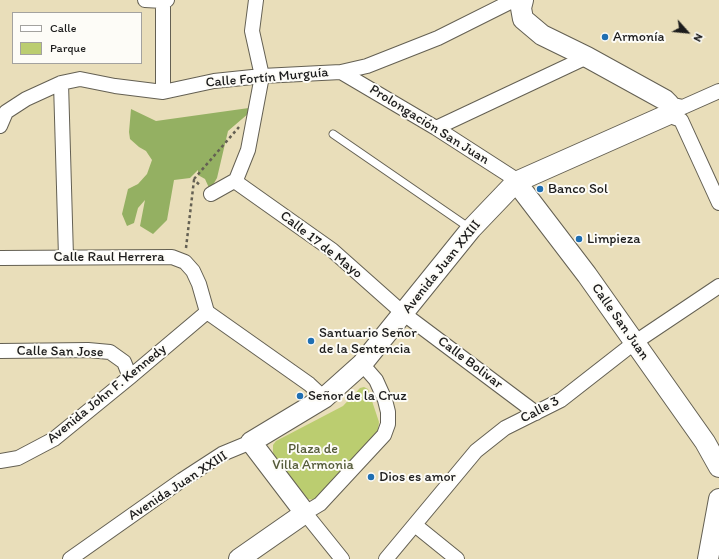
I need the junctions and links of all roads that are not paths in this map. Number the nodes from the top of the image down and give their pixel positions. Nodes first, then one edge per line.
1 (145, 0) edge
2 (256, 0) edge
3 (514, 0) edge
4 (523, 0) edge
5 (165, 1) edge
6 (587, 57) junction
7 (341, 72) junction
8 (262, 76) junction
9 (61, 83) junction
10 (719, 91) edge
11 (163, 92) junction
12 (668, 110) junction
13 (0, 126) edge
14 (436, 128) junction
15 (333, 134) dead end
16 (236, 180) junction
17 (516, 182) junction
18 (211, 194) road end
19 (719, 203) edge
20 (471, 229) junction
21 (66, 257) junction
22 (0, 258) edge
23 (719, 286) edge
24 (207, 312) junction
25 (404, 314) junction
26 (634, 343) junction
27 (0, 351) edge
28 (362, 364) junction
29 (130, 377) junction
30 (324, 398) junction
31 (536, 413) junction
32 (251, 442) junction
33 (0, 461) edge
34 (719, 467) edge
35 (719, 499) edge
36 (305, 513) junction
37 (415, 525) junction
38 (70, 559) edge
39 (239, 559) edge
40 (342, 559) edge
41 (386, 559) edge
42 (457, 559) edge
43 (708, 559) edge

1 - 5 street
2 - 8 street
3 - 7 street, Calle Fortín Murguía
4 - 6 main road
5 - 11 street
6 - 12 main road
6 - 14 street
7 - 8 street, Calle Fortín Murguía
7 - 14 street, Prolongación San Juan
8 - 11 street, Calle Fortín Murguía
8 - 16 street
9 - 11 street, Calle Fortín Murguía
9 - 13 street, Calle Fortín Murguía
9 - 21 street
10 - 12 street
12 - 17 main road, Avenida Juan XXIII
12 - 19 street
14 - 17 street, Prolongación San Juan
15 - 20 lane
16 - 18 street
16 - 25 street, Calle 17 de Mayo
17 - 20 main road, Avenida Juan XXIII
17 - 26 main road, Calle San Juan
20 - 25 main road, Avenida Juan XXIII
21 - 22 street, Calle Raul Herrera
21 - 24 street, Calle Raul Herrera
23 - 26 street, Calle 3
24 - 29 street, Avenida John F. Kennedy
24 - 30 street
25 - 28 main road, Avenida Juan XXIII
25 - 31 street, Calle Bolivar
26 - 31 street, Calle 3
26 - 34 main road, Calle San Juan
27 - 29 street, Calle San Jose
28 - 30 main road, Avenida Juan XXIII
28 - 36 street
29 - 33 street, Avenida John F. Kennedy
30 - 32 main road, Avenida Juan XXIII
31 - 37 street, Calle 3
32 - 36 main road
32 - 38 street, Avenida Juan XXIII
35 - 43 main road
36 - 39 main road
36 - 40 street
37 - 41 street, Calle 3
37 - 42 street

